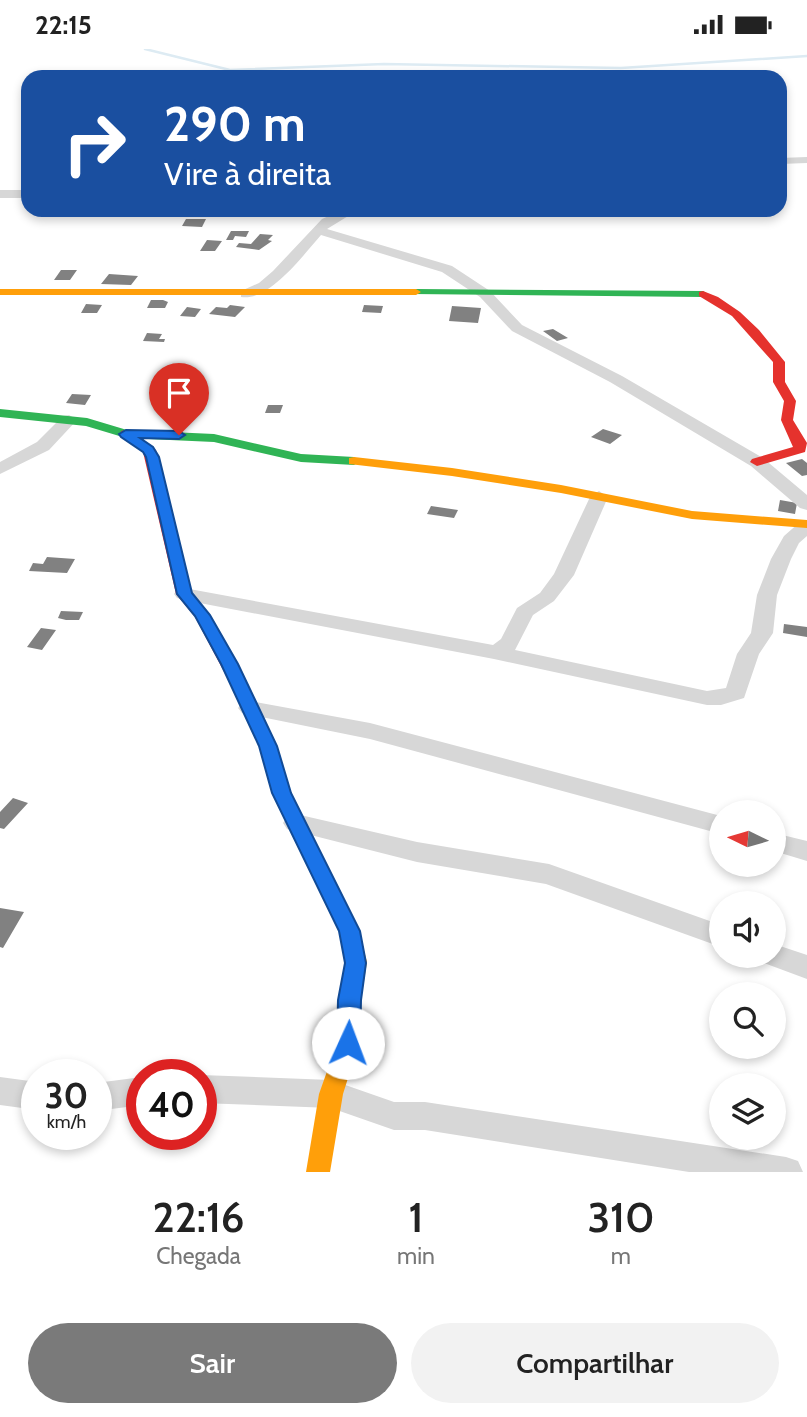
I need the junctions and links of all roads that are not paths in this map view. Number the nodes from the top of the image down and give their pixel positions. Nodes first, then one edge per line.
1 (807, 160) edge
2 (787, 161) edge
3 (0, 194) edge
4 (21, 194) edge
5 (337, 217) edge
6 (320, 231) junction
7 (0, 292) edge
8 (246, 294) junction
9 (485, 294) junction
10 (0, 413) edge
11 (69, 420) junction
12 (126, 434) junction
13 (757, 462) junction
14 (0, 469) edge
15 (599, 497) junction
16 (807, 504) edge
17 (807, 525) edge
18 (184, 594) junction
19 (494, 652) junction
20 (250, 708) junction
21 (709, 822) edge
22 (296, 823) junction
23 (786, 845) edge
24 (807, 851) edge
25 (709, 932) edge
26 (786, 959) edge
27 (807, 967) edge
28 (217, 1090) edge
29 (0, 1091) edge
30 (21, 1094) edge
31 (331, 1094) junction
32 (318, 1172) edge
33 (786, 1172) edge

1 - 2 street
3 - 4 street
5 - 6 street
6 - 8 street
6 - 9 street
7 - 8 street
8 - 9 street
9 - 13 street
9 - 13 street
10 - 11 street
11 - 12 street
11 - 14 street
12 - 15 street
12 - 18 street
13 - 16 street
15 - 17 street
15 - 19 street
17 - 19 street
18 - 19 street
18 - 20 street
20 - 21 street
20 - 22 street
22 - 25 street
22 - 31 street
23 - 24 street
26 - 27 street
28 - 31 street
29 - 30 street
31 - 32 street
31 - 33 street

